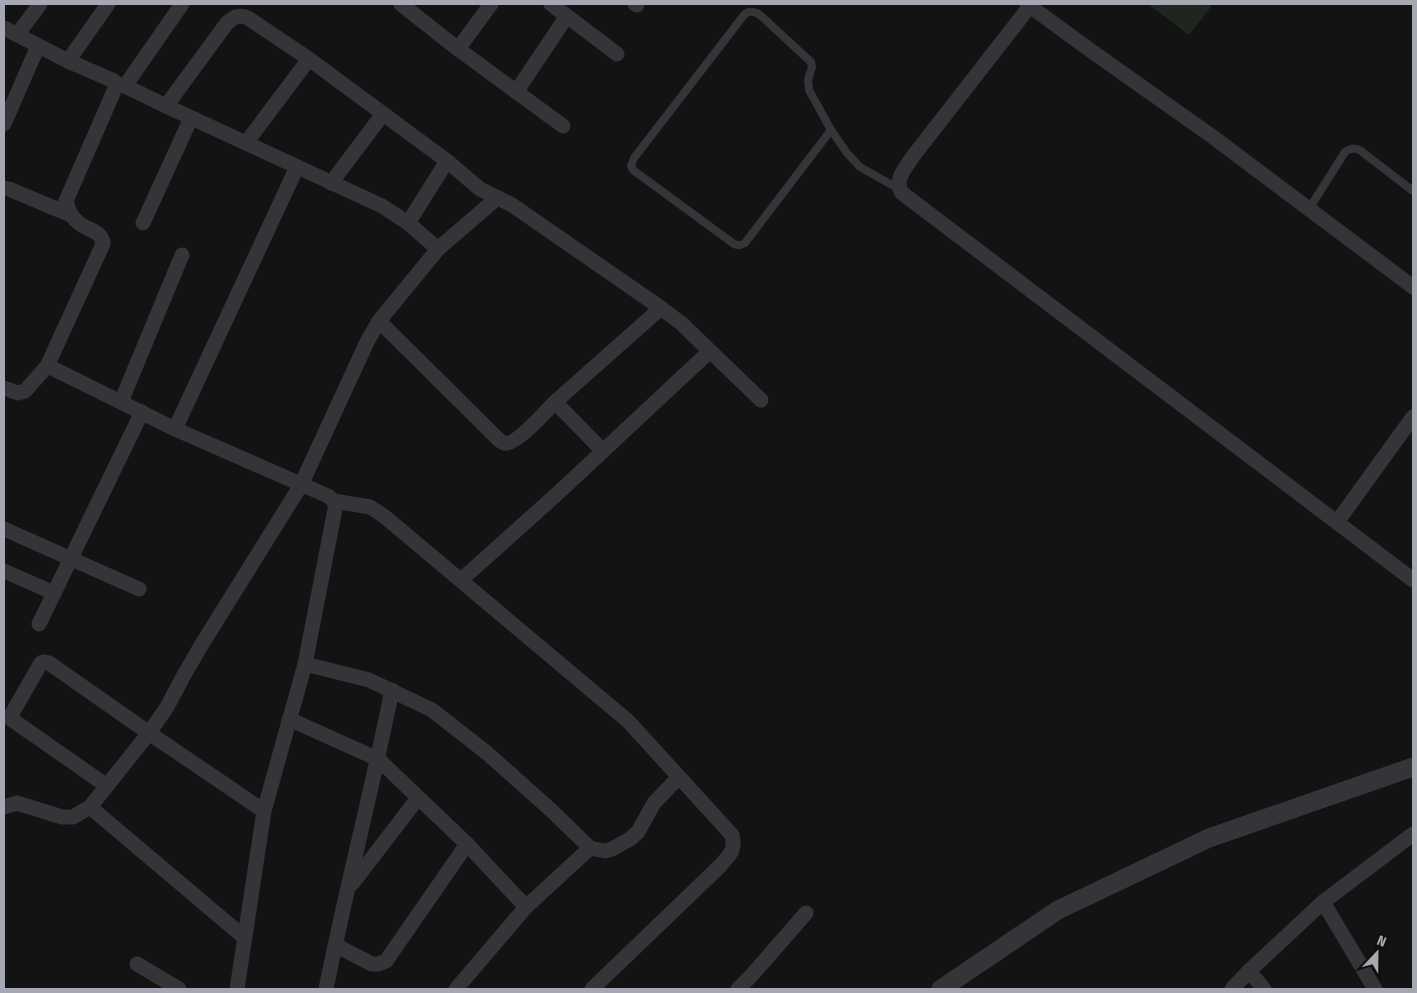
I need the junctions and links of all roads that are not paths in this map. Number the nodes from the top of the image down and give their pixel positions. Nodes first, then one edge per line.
1 (40, 4) edge
2 (108, 4) edge
3 (182, 4) edge
4 (401, 4) edge
5 (491, 4) edge
6 (551, 4) edge
7 (1029, 5) edge
8 (567, 16) junction
9 (11, 32) edge
10 (38, 46) junction
11 (458, 49) junction
12 (617, 54) dead end
13 (309, 59) junction
14 (68, 61) junction
15 (121, 85) junction
16 (516, 92) junction
17 (166, 106) junction
18 (383, 114) junction
19 (191, 118) junction
20 (4, 124) edge
21 (563, 126) dead end
22 (831, 130) junction
23 (246, 143) junction
24 (447, 161) junction
25 (297, 167) junction
26 (331, 183) junction
27 (4, 188) edge
28 (899, 189) junction
29 (1413, 191) edge
30 (497, 198) junction
31 (1310, 209) junction
32 (71, 215) junction
33 (143, 223) dead end
34 (408, 223) junction
35 (438, 249) junction
36 (182, 255) dead end
37 (1413, 287) edge
38 (661, 308) junction
39 (379, 322) junction
40 (710, 351) junction
41 (49, 364) junction
42 (4, 388) edge
43 (761, 400) dead end
44 (121, 402) junction
45 (555, 402) junction
46 (142, 412) junction
47 (1413, 417) edge
48 (175, 429) junction
49 (603, 451) junction
50 (301, 485) junction
51 (334, 500) junction
52 (1337, 522) junction
53 (4, 529) edge
54 (71, 558) junction
55 (4, 571) edge
56 (461, 580) junction
57 (1413, 580) edge
58 (139, 589) dead end
59 (54, 592) junction
60 (39, 624) dead end
61 (305, 664) junction
62 (392, 690) junction
63 (289, 719) junction
64 (149, 733) junction
65 (378, 759) junction
66 (1413, 767) edge
67 (679, 777) junction
68 (107, 786) junction
69 (4, 792) edge
70 (418, 798) junction
71 (10, 805) edge
72 (90, 807) junction
73 (264, 811) junction
74 (1413, 834) edge
75 (467, 844) junction
76 (590, 848) junction
77 (348, 890) junction
78 (1323, 902) junction
79 (526, 907) junction
80 (806, 913) dead end
81 (245, 938) junction
82 (335, 945) junction
83 (137, 964) dead end
84 (1249, 971) junction
85 (179, 989) edge
86 (237, 989) edge
87 (326, 989) edge
88 (456, 989) edge
89 (592, 989) edge
90 (738, 989) edge
91 (941, 989) edge
92 (1232, 989) edge
93 (1264, 989) edge
94 (1375, 989) edge

1 - 9 street
2 - 14 street
3 - 15 street
4 - 11 street
5 - 11 street
6 - 8 street
7 - 28 street
7 - 31 street
8 - 12 street
8 - 16 street
9 - 10 street
10 - 14 street
10 - 20 street
11 - 16 street
13 - 17 street
13 - 18 street
13 - 23 street
14 - 15 street
15 - 17 street
15 - 32 street
16 - 21 street
17 - 19 street
18 - 24 street
18 - 26 street
19 - 23 street
19 - 33 street
22 - 22 lane
22 - 28 lane
23 - 25 street
24 - 30 street
24 - 34 street
25 - 26 street
25 - 48 street
26 - 34 street
27 - 32 street
28 - 52 street
29 - 31 lane
30 - 35 street
30 - 38 street
31 - 37 street
32 - 41 street
34 - 35 street
35 - 39 street
36 - 44 street
38 - 40 street
38 - 45 street
39 - 45 street
39 - 50 street
40 - 43 street
40 - 49 street
41 - 42 street
41 - 44 street
44 - 46 street
45 - 49 street
46 - 48 street
46 - 54 street
47 - 52 street
48 - 50 street
49 - 56 street
50 - 51 street
50 - 64 street
51 - 56 street
51 - 61 street
52 - 57 street
53 - 54 street
54 - 58 street
54 - 59 street
55 - 59 street
56 - 67 street
59 - 60 street
61 - 62 street
61 - 63 street
62 - 65 street
62 - 76 street
63 - 65 street
63 - 73 street
64 - 68 street
64 - 68 street
64 - 73 street
65 - 70 street
65 - 77 street
66 - 91 street
67 - 76 street
67 - 89 street
68 - 72 street
69 - 71 street
70 - 75 street
70 - 77 street
71 - 72 street
72 - 81 street
73 - 81 street
74 - 78 street
75 - 79 street
75 - 82 street
76 - 79 street
77 - 82 street
78 - 84 street
78 - 94 street
79 - 88 street
80 - 90 street
81 - 86 street
82 - 87 street
83 - 85 street
84 - 92 street
84 - 93 street

